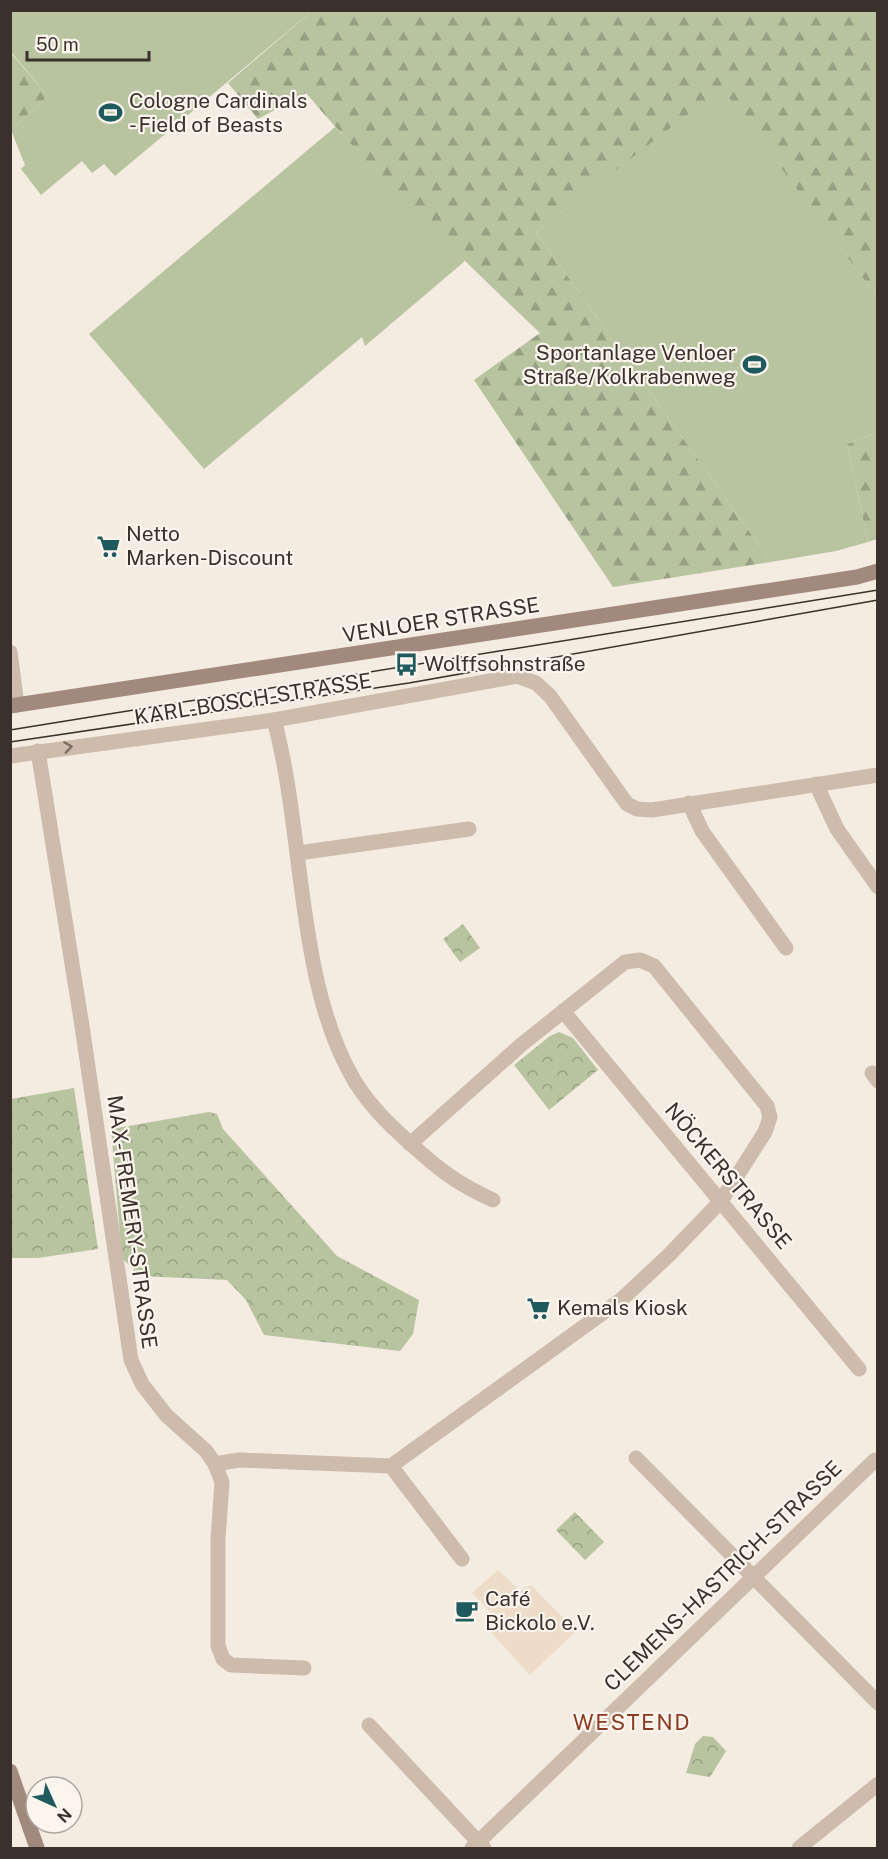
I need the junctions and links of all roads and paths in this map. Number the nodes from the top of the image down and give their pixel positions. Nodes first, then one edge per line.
1 (878, 571) edge
2 (10, 652) edge
3 (14, 705) edge
4 (274, 720) junction
5 (38, 752) junction
6 (10, 756) edge
7 (878, 775) edge
8 (816, 784) junction
9 (689, 803) junction
10 (469, 829) dead end
11 (298, 853) junction
12 (878, 887) edge
13 (786, 948) dead end
14 (563, 1011) junction
15 (410, 1144) junction
16 (493, 1200) dead end
17 (721, 1201) junction
18 (859, 1369) dead end
19 (636, 1458) dead end
20 (875, 1461) dead end
21 (215, 1464) junction
22 (391, 1466) junction
23 (462, 1558) dead end
24 (754, 1576) junction
25 (304, 1668) dead end
26 (878, 1703) edge
27 (369, 1725) dead end
28 (10, 1771) edge
29 (878, 1784) edge
30 (478, 1846) edge
31 (37, 1848) edge
32 (799, 1848) edge

1 - 3 main road, VENLOER STRASSE
2 - 3 street
5 -> 4 street, KARL-BOSCH-STRASSE
4 - 9 street, KARL-BOSCH-STRASSE
4 - 11 street
5 - 6 street, KARL-BOSCH-STRASSE
5 - 21 street, MAX-FREMERY-STRASSE
7 - 8 street, KARL-BOSCH-STRASSE
8 - 9 street, KARL-BOSCH-STRASSE
8 - 12 street
9 - 13 street
10 - 11 street
11 - 15 street
14 - 15 street
14 - 17 street, NÖCKERSTRASSE
14 - 17 street
15 - 16 street
17 - 18 street, NÖCKERSTRASSE
17 - 22 street
19 - 24 street
20 - 24 street, CLEMENS-HASTRICH-STRASSE
21 - 22 street
21 - 25 street, MAX-FREMERY-STRASSE
22 - 23 street
24 - 26 street
24 - 30 street, CLEMENS-HASTRICH-STRASSE
27 - 30 street
28 - 31 main road
29 - 32 street

